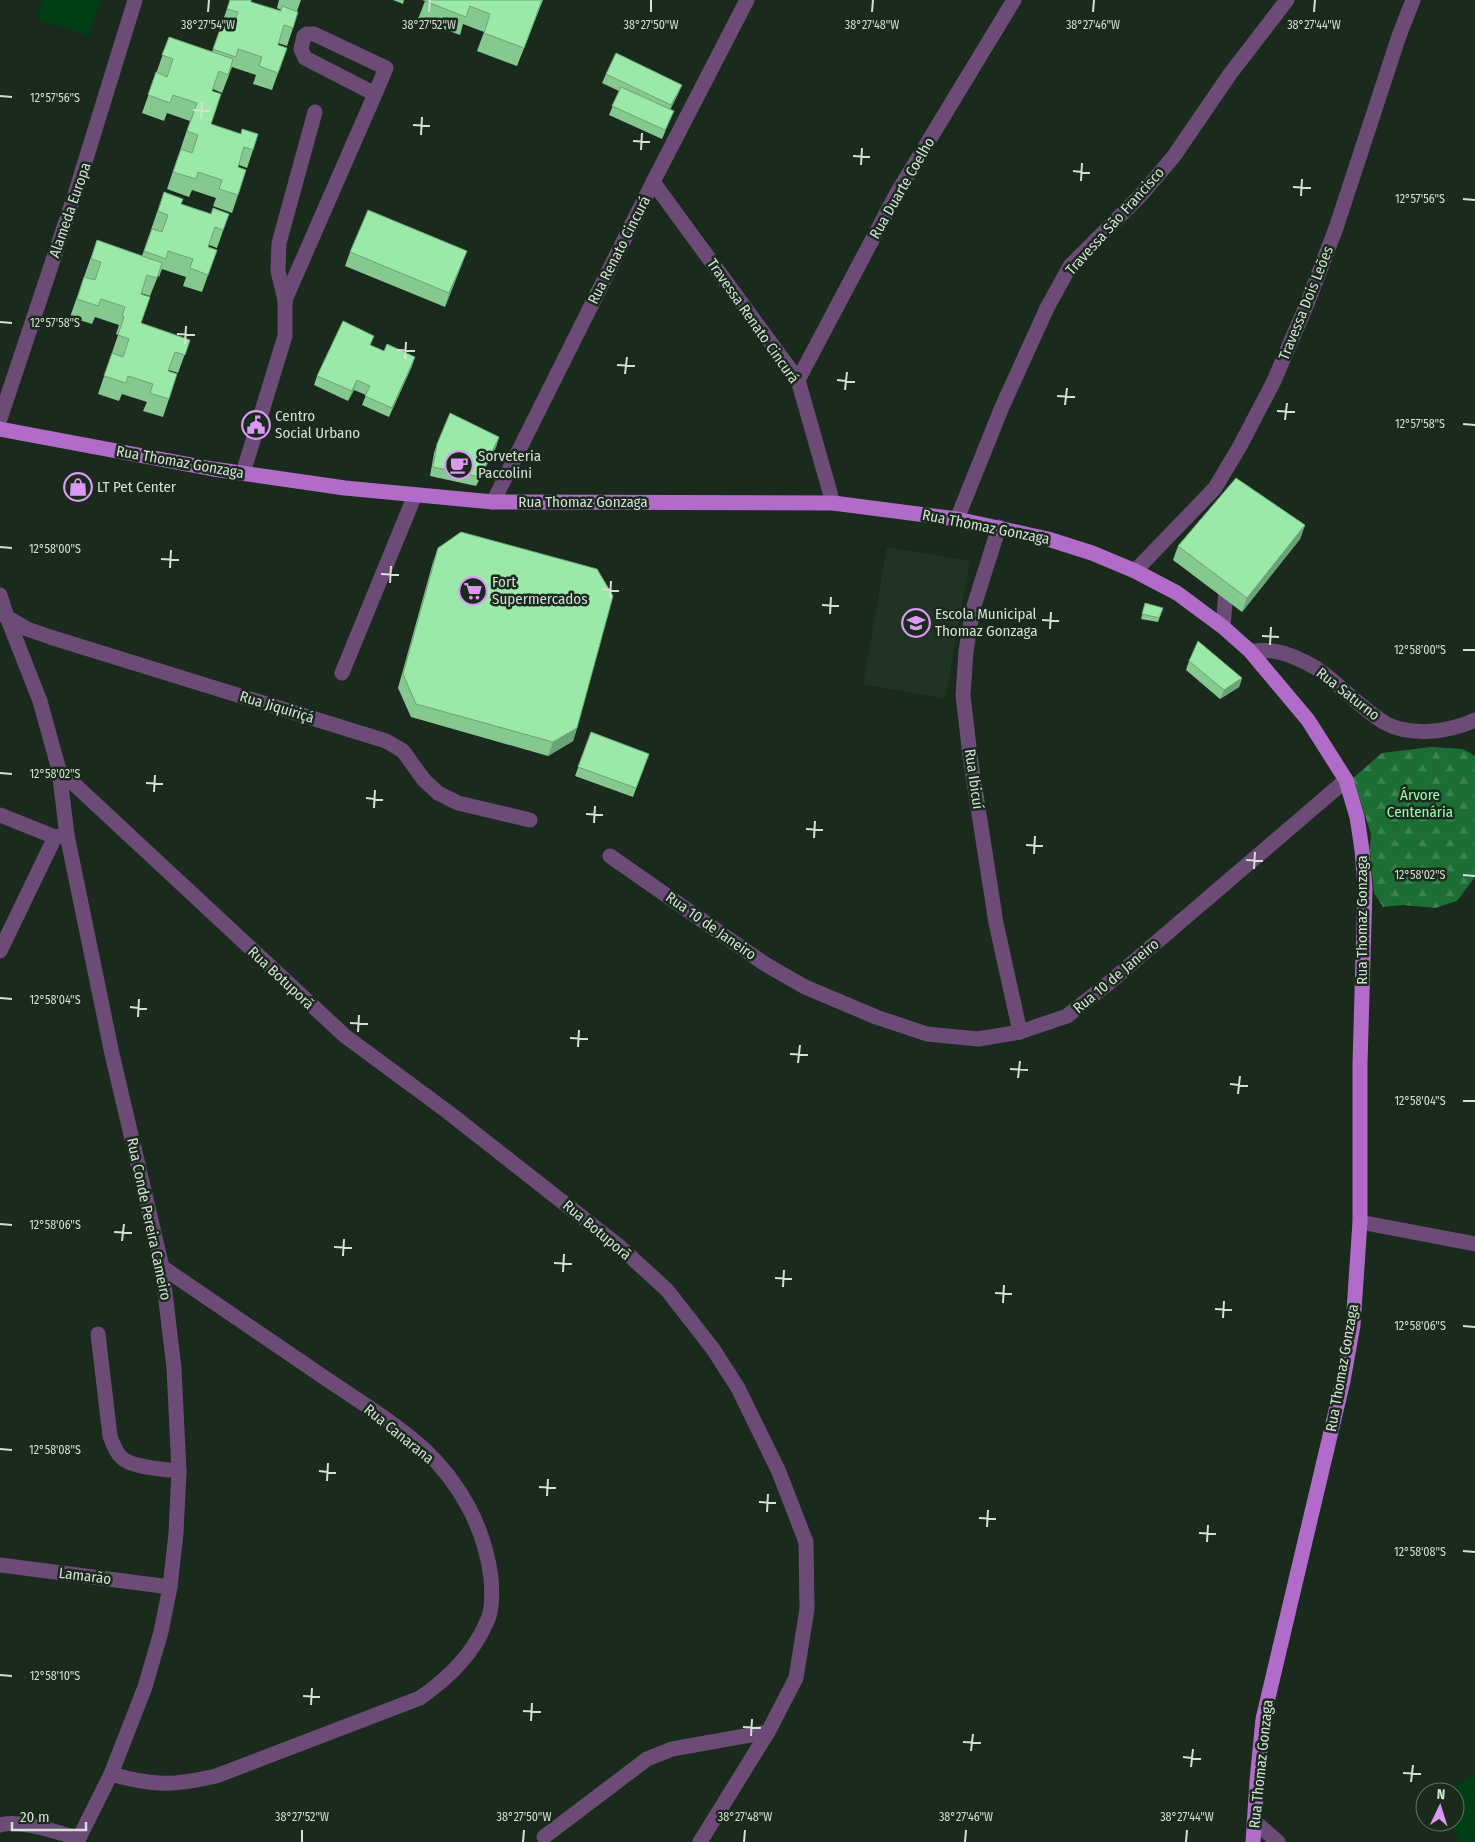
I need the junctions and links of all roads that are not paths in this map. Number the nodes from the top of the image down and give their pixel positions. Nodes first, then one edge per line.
1 (136, 0) edge
2 (747, 0) edge
3 (1014, 0) edge
4 (1287, 0) edge
5 (1413, 0) edge
6 (375, 94) junction
7 (315, 112) dead end
8 (653, 182) junction
9 (285, 300) junction
10 (798, 380) junction
11 (0, 419) edge
12 (0, 429) edge
13 (243, 473) junction
14 (1215, 488) junction
15 (415, 495) junction
16 (493, 502) junction
17 (833, 503) junction
18 (1223, 504) edge
19 (958, 519) junction
20 (999, 527) junction
21 (1228, 567) edge
22 (1135, 571) junction
23 (0, 594) edge
24 (3, 614) edge
25 (1223, 627) junction
26 (1250, 651) junction
27 (342, 673) dead end
28 (1475, 720) edge
29 (59, 770) junction
30 (1346, 780) junction
31 (0, 815) edge
32 (530, 820) dead end
33 (61, 836) junction
34 (610, 856) dead end
35 (0, 951) edge
36 (1020, 1032) junction
37 (1360, 1222) junction
38 (1475, 1244) edge
39 (162, 1267) junction
40 (98, 1334) dead end
41 (179, 1471) junction
42 (0, 1565) edge
43 (170, 1586) junction
44 (768, 1732) junction
45 (111, 1774) junction
46 (1254, 1821) junction
47 (0, 1825) edge
48 (544, 1837) dead end
49 (78, 1840) edge
50 (700, 1842) edge
51 (1253, 1842) edge
52 (1278, 1842) edge

1 - 11 street, Alameda Europa
2 - 8 street, Rua Renato Cincurá
3 - 10 street, Rua Duarte Coelho
4 - 19 street, Travessa São Francisco
5 - 14 street, Travessa Dois Leões
6 - 6 street
6 - 9 street
7 - 9 street
8 - 10 street, Travessa Renato Cincurá
8 - 16 street, Rua Renato Cincurá
9 - 13 street
10 - 17 street, Travessa Renato Cincurá
12 - 13 main road, Rua Thomaz Gonzaga
13 - 15 main road, Rua Thomaz Gonzaga
14 - 18 street
14 - 22 street, Travessa Dois Leões
15 - 16 main road, Rua Thomaz Gonzaga
15 - 27 street
16 - 17 main road, Rua Thomaz Gonzaga
17 - 19 main road, Rua Thomaz Gonzaga
19 - 20 main road, Rua Thomaz Gonzaga
20 - 22 main road, Rua Thomaz Gonzaga
20 - 36 street, Rua Ibicuí
21 - 25 street
22 - 25 main road, Rua Thomaz Gonzaga
23 - 24 street, Rua Conde Pereira Cameiro
24 - 29 street, Rua Conde Pereira Cameiro
24 - 32 street, Rua Jiquiriçá
25 - 26 main road, Rua Thomaz Gonzaga
26 - 28 street, Rua Saturno
26 - 30 main road, Rua Thomaz Gonzaga
29 - 33 street, Rua Conde Pereira Cameiro
29 - 44 street, Rua Botuporã
30 - 36 street, Rua 10 de Janeiro
30 - 37 main road, Rua Thomaz Gonzaga
31 - 33 street
33 - 35 street
33 - 39 street, Rua Conde Pereira Cameiro
34 - 36 street, Rua 10 de Janeiro
37 - 38 street
37 - 46 main road, Rua Thomaz Gonzaga
39 - 41 street, Rua Conde Pereira Cameiro
39 - 45 street, Rua Canarana
40 - 41 street
41 - 43 street, Rua Conde Pereira Cameiro
42 - 43 street, Lamarão
43 - 45 street, Rua Conde Pereira Cameiro
44 - 48 street
44 - 50 street, Rua Botuporã
45 - 49 street, Rua Conde Pereira Cameiro
46 - 51 main road, Rua Thomaz Gonzaga
46 - 52 street
47 - 49 street

